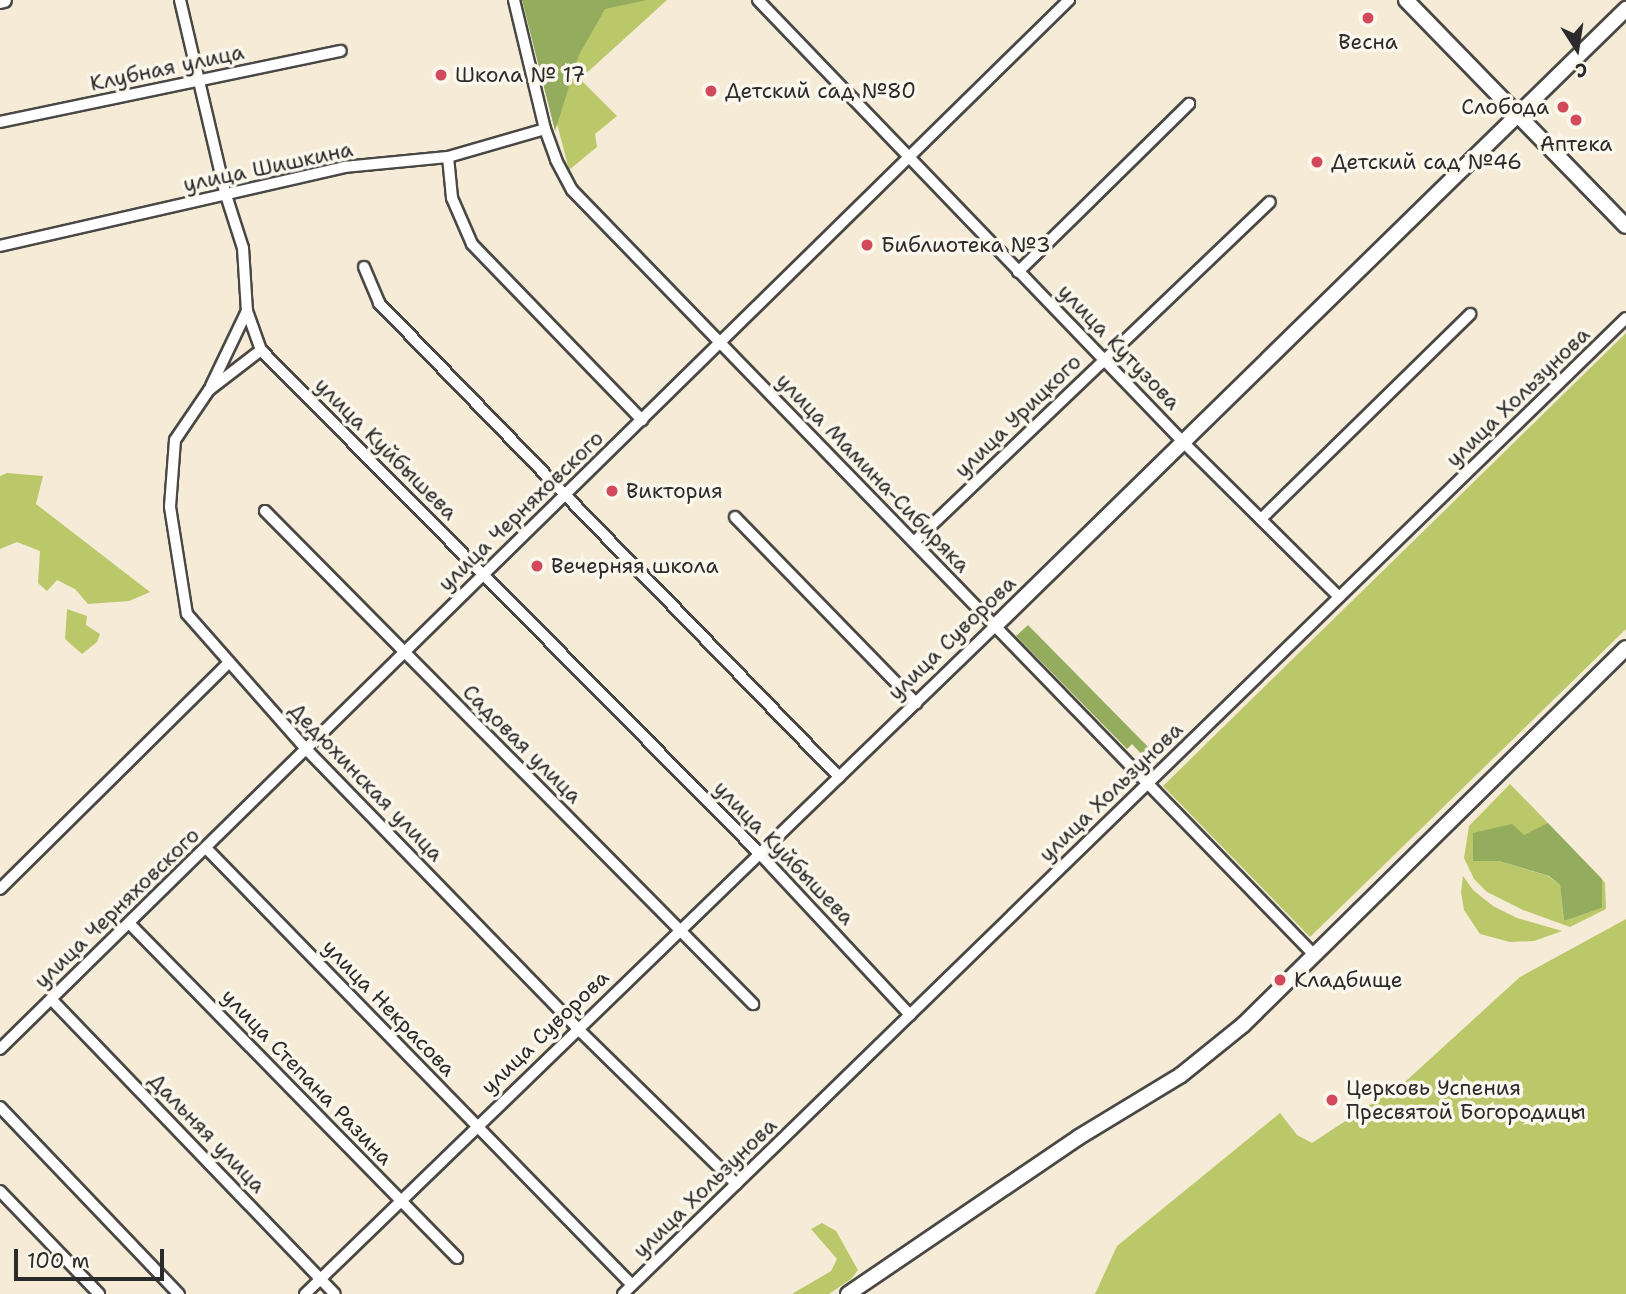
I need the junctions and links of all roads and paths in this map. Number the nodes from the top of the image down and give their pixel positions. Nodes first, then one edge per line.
1 (180, 0) edge
2 (514, 0) edge
3 (758, 0) edge
4 (1069, 0) edge
5 (1406, 0) edge
6 (1616, 0) edge
7 (1626, 9) edge
8 (341, 51) dead end
9 (198, 80) junction
10 (1189, 104) dead end
11 (1518, 115) junction
12 (0, 122) edge
13 (545, 129) junction
14 (448, 157) junction
15 (911, 157) junction
16 (225, 192) junction
17 (1270, 202) dead end
18 (1626, 226) edge
19 (0, 246) edge
20 (364, 267) dead end
21 (1018, 272) junction
22 (247, 311) junction
23 (1470, 314) dead end
24 (1626, 318) edge
25 (721, 344) junction
26 (261, 350) junction
27 (1104, 360) junction
28 (209, 390) junction
29 (642, 420) junction
30 (1183, 442) junction
31 (565, 495) junction
32 (265, 511) dead end
33 (735, 517) dead end
34 (1261, 519) junction
35 (914, 542) junction
36 (483, 575) junction
37 (1339, 597) junction
38 (995, 626) junction
39 (1626, 648) edge
40 (405, 652) junction
41 (229, 662) junction
42 (916, 703) junction
43 (307, 750) junction
44 (839, 777) junction
45 (1148, 783) junction
46 (206, 848) junction
47 (760, 854) junction
48 (0, 889) edge
49 (129, 923) junction
50 (680, 931) junction
51 (1315, 956) junction
52 (51, 999) junction
53 (753, 1004) dead end
54 (910, 1014) junction
55 (579, 1030) junction
56 (0, 1049) edge
57 (0, 1107) edge
58 (478, 1127) junction
59 (736, 1184) junction
60 (0, 1191) edge
61 (401, 1201) junction
62 (457, 1258) dead end
63 (321, 1279) junction
64 (632, 1285) junction
65 (99, 1294) edge
66 (179, 1294) edge
67 (305, 1294) edge
68 (335, 1294) edge
69 (623, 1294) edge
70 (848, 1294) edge

1 - 9 street, улица Куйбышева
2 - 13 street, улица Мамина-Сибиряка
3 - 15 street, улица Кутузова
4 - 15 street, улица Черняховского
5 - 11 main road
6 - 7 street
7 - 11 main road, улица Суворова
8 - 9 street, Клубная улица
9 - 12 street, Клубная улица
9 - 16 street, улица Куйбышева
10 - 21 street
11 - 18 main road
11 - 30 main road, улица Суворова
13 - 14 street, улица Шишкина
13 - 25 street, улица Мамина-Сибиряка
14 - 16 street, улица Шишкина
14 - 29 street
15 - 21 street, улица Кутузова
15 - 25 street, улица Черняховского
16 - 19 street, улица Шишкина
16 - 22 street, улица Куйбышева
17 - 27 street, улица Урицкого
20 - 31 street
21 - 27 street, улица Кутузова
22 - 26 street, улица Куйбышева
22 - 28 street
23 - 34 street
24 - 37 street, улица Хользунова
25 - 29 street, улица Черняховского
25 - 35 street, улица Мамина-Сибиряка
26 - 28 street, Дедюхинская улица
26 - 36 street, улица Куйбышева
27 - 30 street, улица Кутузова
27 - 35 street, улица Урицкого
28 - 41 street, Дедюхинская улица
29 - 31 street, улица Черняховского
30 - 34 street, улица Кутузова
30 - 38 main road, улица Суворова
31 - 36 street, улица Черняховского
31 - 44 street
32 - 40 street, Садовая улица
33 - 42 street
34 - 37 street, улица Кутузова
35 - 38 street, улица Мамина-Сибиряка
36 - 40 street, улица Черняховского
36 - 47 street, улица Куйбышева
37 - 45 street, улица Хользунова
38 - 42 street, улица Суворова
38 - 45 street, улица Мамина-Сибиряка
39 - 51 main road
40 - 43 street, улица Черняховского
40 - 50 street, Садовая улица
41 - 43 street, Дедюхинская улица
41 - 48 street
42 - 44 street, улица Суворова
43 - 46 street, улица Черняховского
43 - 55 street, Дедюхинская улица
44 - 47 street, улица Суворова
45 - 51 street, улица Мамина-Сибиряка
45 - 54 street, улица Хользунова
46 - 49 street, улица Черняховского
46 - 58 street, улица Некрасова
47 - 50 street, улица Суворова
47 - 54 street, улица Куйбышева
49 - 52 street, улица Черняховского
49 - 61 street, улица Степана Разина
50 - 53 street, Садовая улица
50 - 55 street, улица Суворова
51 - 70 main road
52 - 56 street, улица Черняховского
52 - 63 street, Дальняя улица
54 - 59 street, улица Хользунова
55 - 58 street, улица Суворова
55 - 59 street, Дедюхинская улица
57 - 66 street
58 - 61 street, улица Суворова
58 - 64 street, улица Некрасова
59 - 64 street, улица Хользунова
60 - 65 street
61 - 62 street, улица Степана Разина
61 - 63 street, улица Суворова
63 - 67 street, улица Суворова
63 - 68 street, Дальняя улица
64 - 69 street, улица Хользунова

